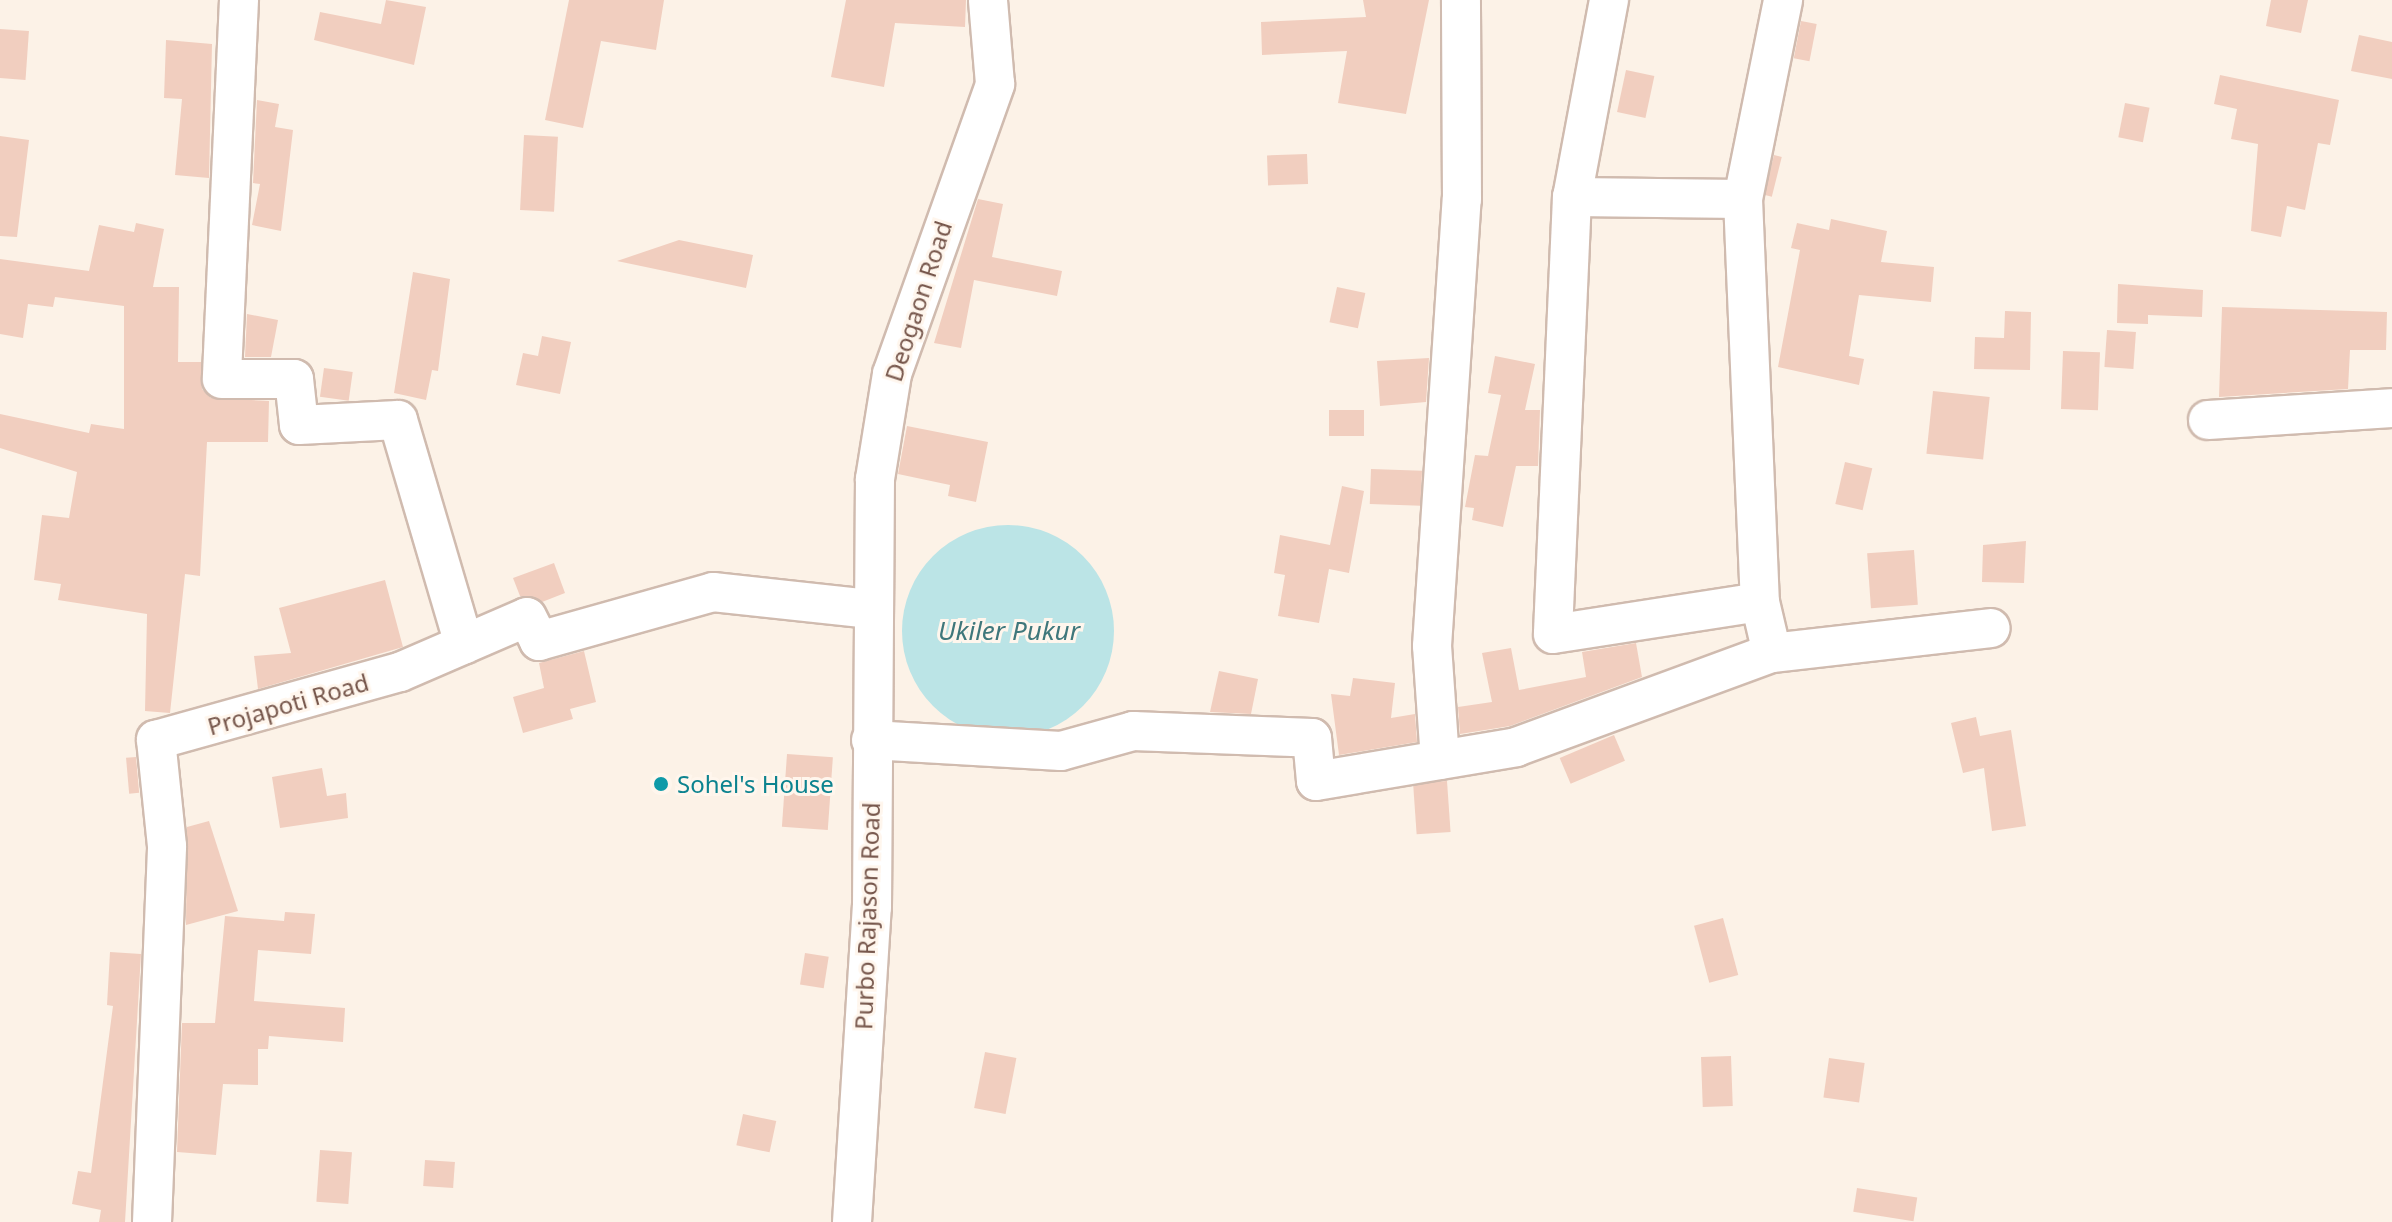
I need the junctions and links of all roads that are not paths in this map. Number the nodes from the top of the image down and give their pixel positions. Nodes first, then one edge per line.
1 (239, 0) edge
2 (988, 0) edge
3 (1461, 0) edge
4 (1609, 0) edge
5 (1783, 0) edge
6 (1572, 197) junction
7 (1743, 199) junction
8 (2392, 408) edge
9 (2208, 420) dead end
10 (1760, 602) junction
11 (869, 609) junction
12 (1991, 628) dead end
13 (464, 644) junction
14 (1772, 653) junction
15 (871, 740) junction
16 (1440, 760) junction
17 (152, 1222) edge
18 (852, 1222) edge

1 - 13 street
2 - 11 street, Deogaon Road
3 - 16 street
4 - 6 street
5 - 7 street
6 - 7 street
6 - 10 street
7 - 10 street
8 - 9 street
10 - 14 street
11 - 13 street, Projapoti Road
11 - 15 street, Purbo Rajason Road
12 - 14 street
13 - 17 street, Projapoti Road
14 - 16 street
15 - 16 street
15 - 18 street, Purbo Rajason Road

